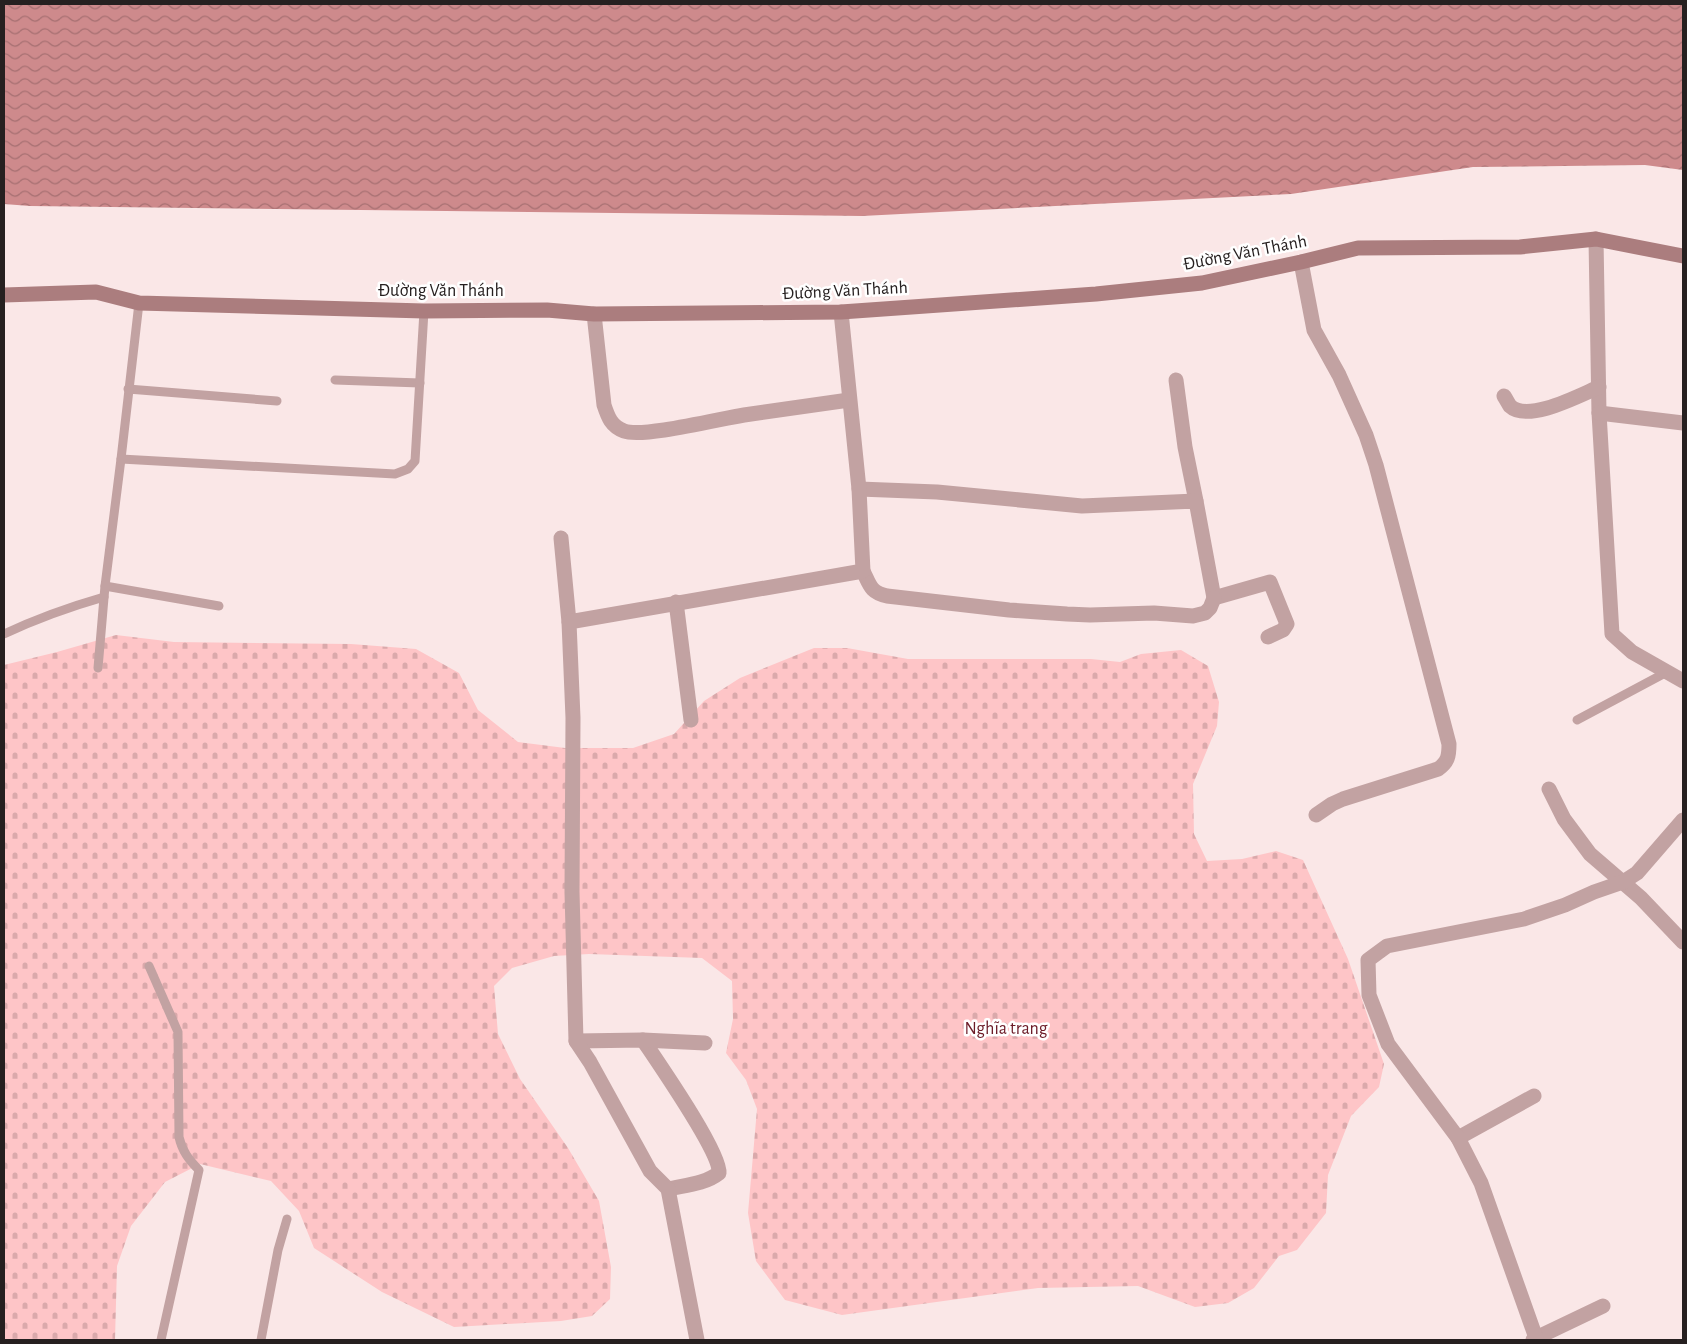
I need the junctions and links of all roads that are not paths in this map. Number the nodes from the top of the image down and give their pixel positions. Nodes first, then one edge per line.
1 (1596, 239) junction
2 (1683, 256) edge
3 (1301, 262) junction
4 (4, 295) edge
5 (139, 303) junction
6 (424, 311) junction
7 (841, 312) junction
8 (594, 314) junction
9 (334, 380) dead end
10 (1176, 380) dead end
11 (420, 383) junction
12 (1599, 387) junction
13 (128, 389) junction
14 (1504, 396) dead end
15 (849, 400) junction
16 (277, 401) dead end
17 (1599, 413) junction
18 (1683, 423) edge
19 (121, 459) junction
20 (859, 489) junction
21 (1196, 502) junction
22 (561, 538) dead end
23 (863, 571) junction
24 (104, 586) junction
25 (104, 597) junction
26 (1214, 598) junction
27 (676, 602) junction
28 (219, 606) dead end
29 (568, 622) junction
30 (4, 634) edge
31 (1268, 637) dead end
32 (98, 668) dead end
33 (1668, 672) junction
34 (1683, 681) edge
35 (691, 720) dead end
36 (1577, 720) dead end
37 (1549, 790) dead end
38 (1316, 815) dead end
39 (1683, 820) edge
40 (1623, 882) junction
41 (1683, 942) edge
42 (149, 966) dead end
43 (642, 1040) junction
44 (576, 1041) junction
45 (705, 1043) dead end
46 (1534, 1096) dead end
47 (1458, 1138) junction
48 (668, 1188) junction
49 (287, 1219) dead end
50 (1603, 1306) dead end
51 (1534, 1339) edge
52 (161, 1340) edge
53 (261, 1340) edge
54 (696, 1340) edge

1 - 2 main road, Đường Văn Thánh
1 - 3 main road, Đường Văn Thánh
1 - 12 street
3 - 7 main road, Đường Văn Thánh
3 - 38 street
4 - 5 main road, Đường Văn Thánh
5 - 6 main road, Đường Văn Thánh
5 - 13 lane
6 - 8 main road, Đường Văn Thánh
6 - 11 lane
7 - 8 main road, Đường Văn Thánh
7 - 15 street
8 - 15 street
9 - 11 lane
10 - 21 street
11 - 19 lane
12 - 14 street
12 - 17 street
13 - 16 lane
13 - 19 lane
15 - 20 street
17 - 18 street
17 - 33 street
19 - 24 lane
20 - 21 street
20 - 23 street
21 - 26 street
22 - 29 street
23 - 26 street
23 - 27 street
24 - 25 lane
24 - 28 lane
25 - 30 lane
25 - 32 lane
26 - 31 street
27 - 29 street
27 - 35 street
29 - 44 street
33 - 34 street
33 - 36 lane
37 - 40 street
39 - 40 street
40 - 41 street
40 - 47 street
42 - 52 lane
43 - 44 street
43 - 45 street
43 - 48 street
44 - 48 street
46 - 47 street
47 - 51 street
48 - 54 street
49 - 53 lane
50 - 51 street

